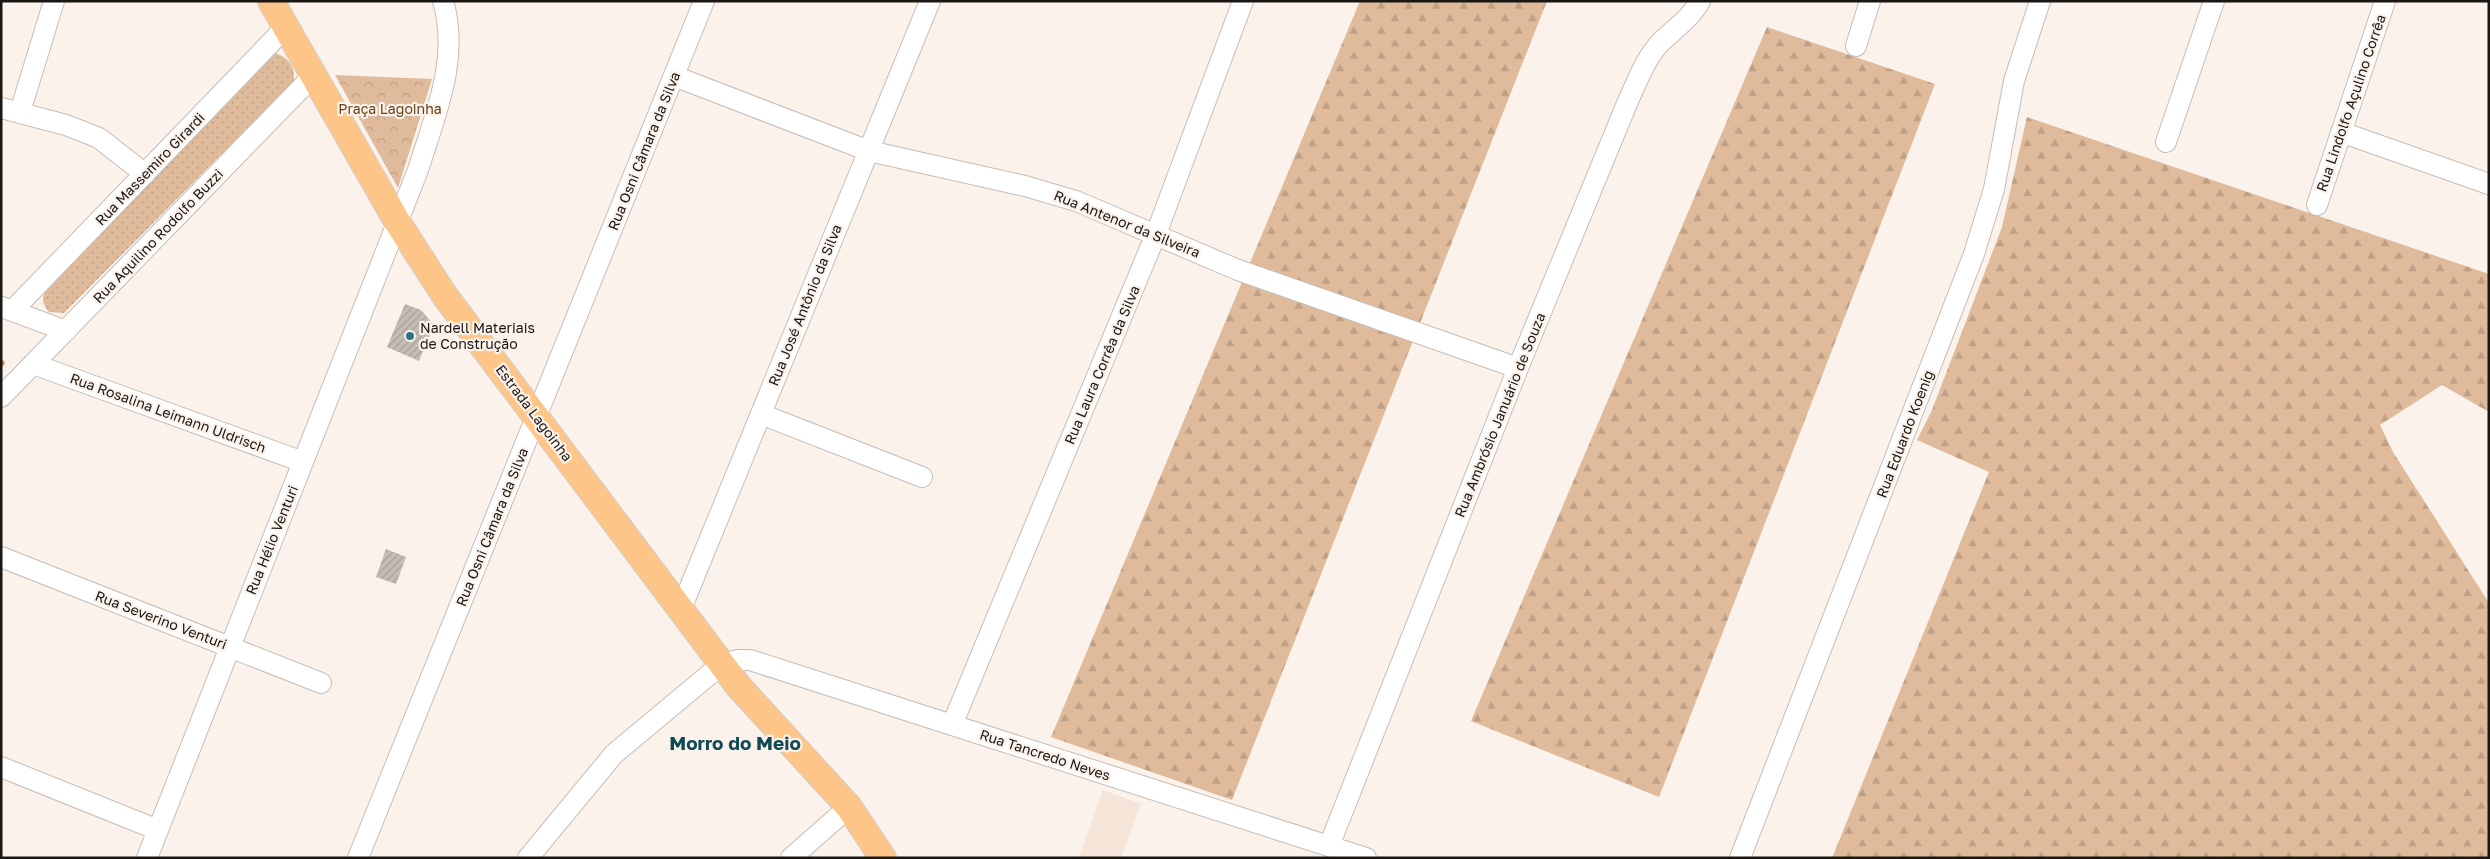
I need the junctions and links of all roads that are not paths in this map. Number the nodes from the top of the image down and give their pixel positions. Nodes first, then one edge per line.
1 (54, 1) edge
2 (271, 1) edge
3 (443, 1) edge
4 (704, 1) edge
5 (930, 1) edge
6 (1243, 1) edge
7 (1700, 1) edge
8 (1870, 1) edge
9 (2040, 1) edge
10 (2214, 1) edge
11 (2386, 1) edge
12 (286, 27) junction
13 (1856, 46) dead end
14 (314, 76) junction
15 (674, 76) junction
16 (11, 110) edge
17 (2342, 132) junction
18 (2166, 142) dead end
19 (869, 151) junction
20 (145, 174) junction
21 (2489, 184) edge
22 (2317, 205) dead end
23 (398, 223) junction
24 (1156, 234) junction
25 (7, 309) edge
26 (66, 331) junction
27 (33, 364) junction
28 (1518, 368) junction
29 (1, 397) edge
30 (761, 414) junction
31 (537, 416) junction
32 (304, 462) junction
33 (922, 477) dead end
34 (1, 557) edge
35 (681, 609) junction
36 (230, 647) junction
37 (722, 664) junction
38 (321, 683) dead end
39 (952, 725) junction
40 (1, 767) edge
41 (849, 807) junction
42 (158, 830) junction
43 (1329, 846) junction
44 (147, 858) edge
45 (358, 858) edge
46 (528, 858) edge
47 (791, 858) edge
48 (884, 858) edge
49 (1366, 858) edge
50 (1740, 858) edge

1 - 16 street
2 - 12 main road, Estrada Lagoinha
3 - 23 street
4 - 15 street, Rua Osni Câmara da Silva
5 - 19 street, Rua José Antônio da Silva
6 - 24 street, Rua Laura Corrêa da Silva
7 - 28 street, Rua Ambrósio Januário de Souza
8 - 13 street
9 - 50 street, Rua Eduardo Koenig
10 - 18 street
11 - 17 street, Rua Lindolfo Açulino Corrêa
12 - 14 main road, Estrada Lagoinha
12 - 20 street, Rua Massemiro Girardi
14 - 23 main road, Estrada Lagoinha
14 - 26 street, Rua Aquilino Rodolfo Buzzi
15 - 19 street, Rua Antenor da Silveira
15 - 31 street, Rua Osni Câmara da Silva
16 - 20 street
17 - 21 street
17 - 22 street, Rua Lindolfo Açulino Corrêa
19 - 24 street, Rua Antenor da Silveira
19 - 30 street, Rua José Antônio da Silva
20 - 25 street, Rua Massemiro Girardi
23 - 31 main road, Estrada Lagoinha
23 - 32 street, Rua Hélio Venturi
24 - 28 street, Rua Antenor da Silveira
24 - 39 street, Rua Laura Corrêa da Silva
25 - 26 street
26 - 27 street, Rua Aquilino Rodolfo Buzzi
27 - 29 street, Rua Aquilino Rodolfo Buzzi
27 - 32 street, Rua Rosalina Leimann Uldrisch
28 - 43 street, Rua Ambrósio Januário de Souza
30 - 33 street
30 - 35 street, Rua José Antônio da Silva
31 - 35 main road, Estrada Lagoinha
31 - 45 street, Rua Osni Câmara da Silva
32 - 36 street, Rua Hélio Venturi
34 - 36 street, Rua Severino Venturi
35 - 37 main road, Estrada Lagoinha
36 - 38 street, Rua Severino Venturi
36 - 42 street, Rua Hélio Venturi
37 - 39 street, Rua Tancredo Neves
37 - 41 main road, Estrada Lagoinha
37 - 46 street
39 - 43 street, Rua Tancredo Neves
40 - 42 street
41 - 47 street
41 - 48 main road, Estrada Lagoinha
42 - 44 street, Rua Hélio Venturi
43 - 49 street, Rua Tancredo Neves

